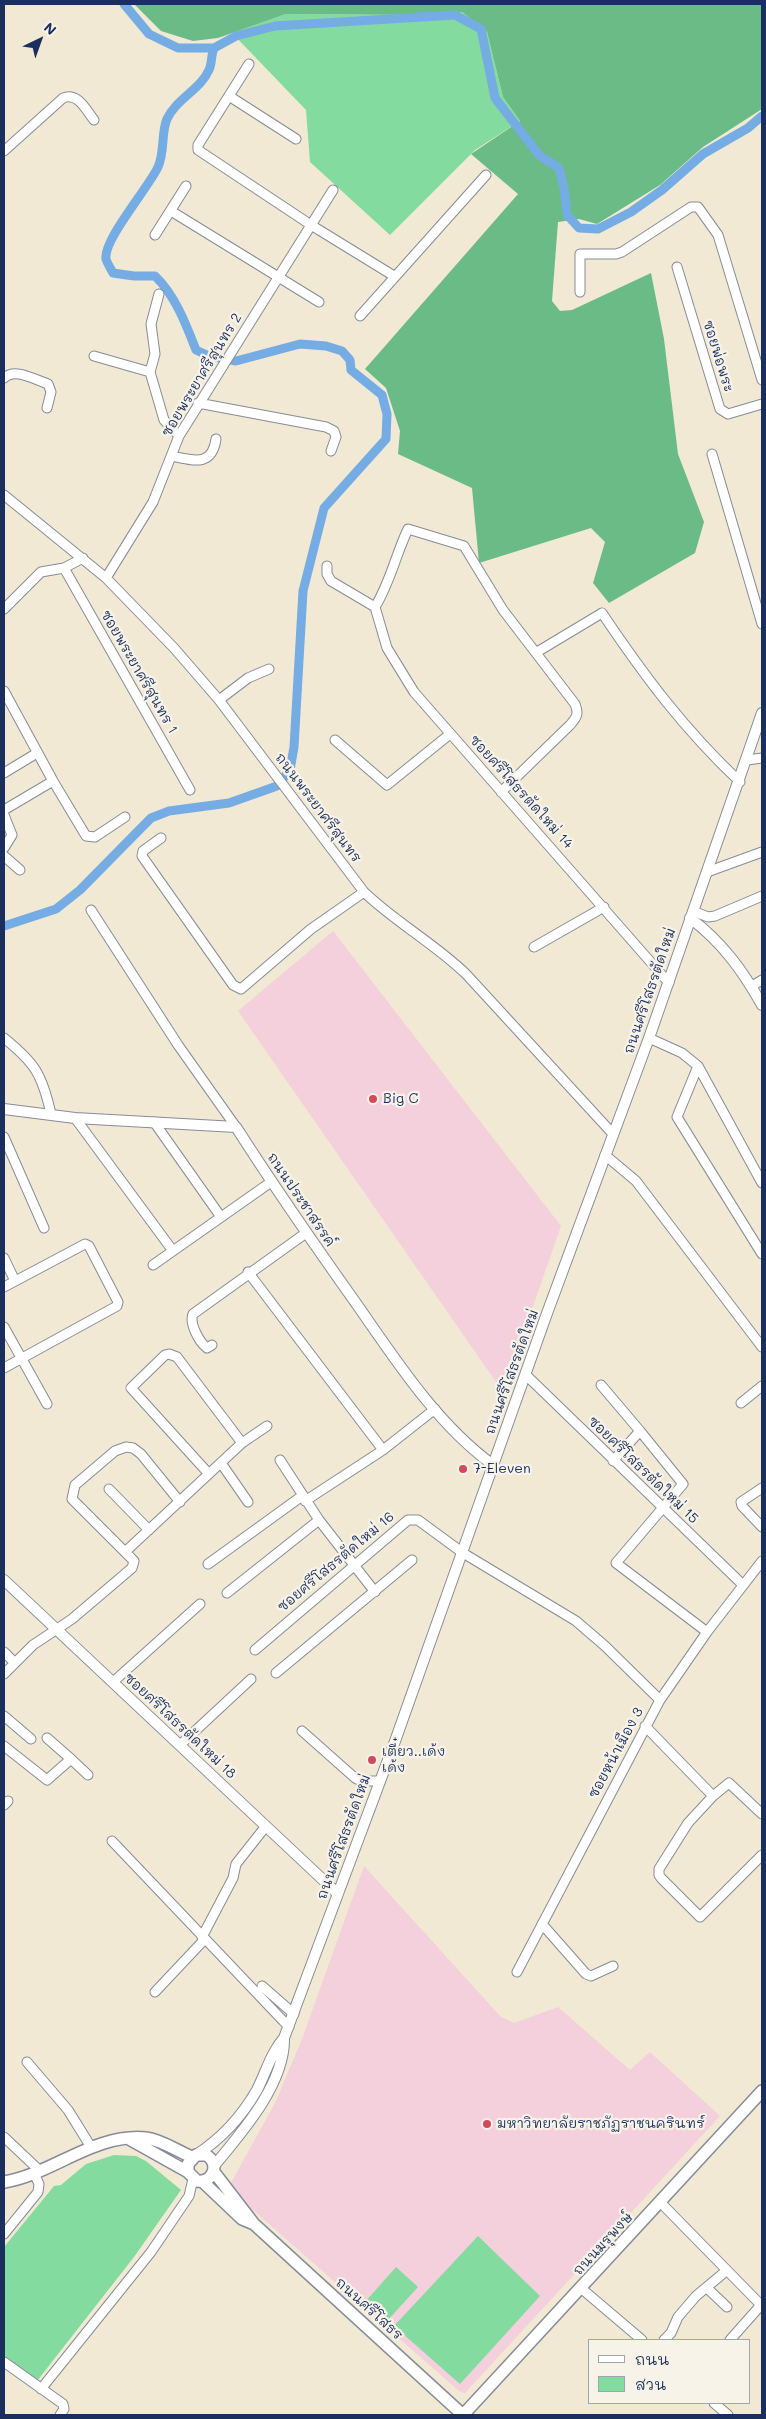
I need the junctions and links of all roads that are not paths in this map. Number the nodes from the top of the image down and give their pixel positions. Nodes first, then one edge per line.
1 (249, 64) dead end
2 (229, 96) junction
3 (94, 120) dead end
4 (296, 139) dead end
5 (4, 151) edge
6 (486, 175) dead end
7 (186, 186) dead end
8 (332, 190) dead end
9 (171, 211) junction
10 (311, 225) junction
11 (154, 235) dead end
12 (677, 267) dead end
13 (394, 276) junction
14 (278, 277) junction
15 (580, 292) dead end
16 (159, 294) dead end
17 (319, 302) dead end
18 (360, 316) dead end
19 (94, 356) dead end
20 (150, 372) junction
21 (4, 378) edge
22 (762, 380) edge
23 (198, 403) junction
24 (762, 404) edge
25 (47, 408) dead end
26 (179, 436) junction
27 (216, 440) dead end
28 (331, 451) dead end
29 (712, 454) dead end
30 (171, 456) junction
31 (4, 495) edge
32 (83, 558) junction
33 (327, 566) dead end
34 (64, 568) junction
35 (106, 578) junction
36 (375, 607) junction
37 (4, 609) edge
38 (762, 624) edge
39 (536, 652) junction
40 (269, 669) dead end
41 (4, 691) edge
42 (219, 700) junction
43 (762, 713) edge
44 (450, 734) junction
45 (335, 740) dead end
46 (37, 753) junction
47 (762, 758) edge
48 (748, 760) junction
49 (4, 773) edge
50 (53, 781) junction
51 (740, 782) junction
52 (190, 790) dead end
53 (501, 792) junction
54 (4, 810) edge
55 (4, 814) edge
56 (126, 817) dead end
57 (161, 838) dead end
58 (4, 848) edge
59 (762, 852) edge
60 (4, 856) edge
61 (20, 870) dead end
62 (707, 872) junction
63 (364, 892) junction
64 (762, 896) edge
65 (604, 907) junction
66 (91, 910) dead end
67 (692, 915) junction
68 (534, 947) dead end
69 (762, 980) edge
70 (669, 982) junction
71 (752, 986) junction
72 (762, 1005) edge
73 (4, 1038) edge
74 (649, 1038) junction
75 (698, 1066) junction
76 (4, 1109) edge
77 (51, 1114) junction
78 (74, 1118) junction
79 (154, 1122) junction
80 (236, 1127) junction
81 (613, 1134) junction
82 (4, 1137) edge
83 (605, 1155) junction
84 (271, 1182) junction
85 (762, 1183) edge
86 (222, 1217) junction
87 (44, 1228) dead end
88 (306, 1233) junction
89 (173, 1251) junction
90 (762, 1254) edge
91 (4, 1258) edge
92 (154, 1265) dead end
93 (248, 1272) junction
94 (15, 1281) junction
95 (4, 1287) edge
96 (4, 1327) edge
97 (212, 1345) dead end
98 (762, 1347) edge
99 (23, 1358) junction
100 (4, 1368) edge
101 (526, 1375) junction
102 (602, 1385) dead end
103 (762, 1386) edge
104 (741, 1403) dead end
105 (47, 1404) dead end
106 (435, 1409) junction
107 (267, 1426) dead end
108 (640, 1432) junction
109 (242, 1443) junction
110 (382, 1450) junction
111 (280, 1460) dead end
112 (613, 1461) junction
113 (221, 1463) junction
114 (493, 1464) junction
115 (209, 1474) junction
116 (762, 1488) edge
117 (109, 1490) dead end
118 (304, 1498) junction
119 (180, 1502) junction
120 (248, 1502) dead end
121 (663, 1509) junction
122 (318, 1520) junction
123 (762, 1527) edge
124 (149, 1530) junction
125 (126, 1552) junction
126 (463, 1553) junction
127 (412, 1560) dead end
128 (762, 1561) edge
129 (208, 1564) dead end
130 (354, 1566) junction
131 (4, 1580) edge
132 (742, 1584) junction
133 (227, 1592) dead end
134 (375, 1592) junction
135 (200, 1604) dead end
136 (57, 1630) junction
137 (707, 1632) junction
138 (254, 1650) dead end
139 (4, 1652) edge
140 (14, 1662) junction
141 (276, 1672) dead end
142 (4, 1674) edge
143 (251, 1679) dead end
144 (112, 1682) junction
145 (660, 1700) junction
146 (4, 1716) edge
147 (645, 1726) junction
148 (302, 1731) dead end
149 (47, 1738) dead end
150 (31, 1739) dead end
151 (180, 1745) junction
152 (4, 1746) edge
153 (71, 1759) junction
154 (88, 1775) dead end
155 (379, 1781) junction
156 (712, 1796) junction
157 (762, 1814) edge
158 (266, 1826) junction
159 (112, 1841) dead end
160 (762, 1855) edge
161 (337, 1893) junction
162 (542, 1924) junction
163 (203, 1938) junction
164 (614, 1966) dead end
165 (518, 1972) dead end
166 (262, 1986) dead end
167 (155, 1992) dead end
168 (294, 2014) junction
169 (288, 2027) junction
170 (284, 2038) junction
171 (27, 2062) dead end
172 (762, 2091) edge
173 (4, 2137) edge
174 (128, 2138) junction
175 (91, 2147) junction
176 (194, 2156) junction
177 (214, 2169) junction
178 (37, 2172) junction
179 (194, 2177) junction
180 (4, 2182) edge
181 (661, 2203) junction
182 (254, 2224) junction
183 (4, 2234) edge
184 (726, 2272) junction
185 (582, 2288) junction
186 (707, 2288) junction
187 (762, 2306) edge
188 (728, 2307) dead end
189 (641, 2339) edge
190 (665, 2339) edge
191 (731, 2339) edge
192 (4, 2362) edge
193 (41, 2389) junction
194 (715, 2404) edge
195 (60, 2415) edge
196 (463, 2415) edge
197 (728, 2415) edge

1 - 2 street
2 - 4 street
2 - 10 street
3 - 5 street
6 - 13 street
7 - 9 street
8 - 10 street, ซอยพระยาศรีสุนทร 2
9 - 11 street
9 - 14 street
10 - 13 street
10 - 14 street, ซอยพระยาศรีสุนทร 2
12 - 24 street, ซอยพ่อพระ
13 - 18 street
14 - 17 street
14 - 23 street, ซอยพระยาศรีสุนทร 2
15 - 22 street
16 - 20 street
19 - 20 street
20 - 26 street
21 - 25 street
23 - 26 street, ซอยพระยาศรีสุนทร 2
23 - 28 street
26 - 30 street, ซอยพระยาศรีสุนทร 2
27 - 30 street
29 - 38 street
30 - 35 street, ซอยพระยาศรีสุนทร 2
31 - 32 street, ถนนพระยาศรีสุนทร
32 - 34 street
32 - 35 street, ถนนพระยาศรีสุนทร
33 - 36 street
34 - 37 street
34 - 52 street, ซอยพระยาศรีสุนทร 1
35 - 42 street, ถนนพระยาศรีสุนทร
36 - 39 street
36 - 44 street, ซอยศรีโสธรตัดใหม่ 14
39 - 51 street
39 - 53 street
40 - 42 street
41 - 46 street
42 - 63 street, ถนนพระยาศรีสุนทร
43 - 48 street, ถนนศรีโสธรตัดใหม่
44 - 45 street
44 - 53 street, ซอยศรีโสธรตัดใหม่ 14
46 - 49 street
46 - 50 street
47 - 48 street
48 - 51 street, ถนนศรีโสธรตัดใหม่
50 - 54 street
50 - 56 street
51 - 62 street, ถนนศรีโสธรตัดใหม่
53 - 65 street, ซอยศรีโสธรตัดใหม่ 14
55 - 58 street
57 - 63 street
59 - 62 street
60 - 61 street
62 - 67 street, ถนนศรีโสธรตัดใหม่
63 - 81 street, ถนนพระยาศรีสุนทร
64 - 67 street
65 - 68 street
65 - 70 street, ซอยศรีโสธรตัดใหม่ 14
66 - 80 street
67 - 70 street, ถนนศรีโสธรตัดใหม่
67 - 71 street
69 - 71 street
70 - 74 street, ถนนศรีโสธรตัดใหม่
71 - 72 street
73 - 77 street
74 - 75 street
74 - 81 street, ถนนศรีโสธรตัดใหม่
75 - 85 street
75 - 90 street
76 - 77 street
77 - 78 street
78 - 79 street
78 - 89 street
79 - 80 street
79 - 86 street
80 - 84 street, ถนนประชาสรรค์
81 - 83 street, ถนนศรีโสธรตัดใหม่
82 - 87 street
83 - 98 street
83 - 101 street, ถนนศรีโสธรตัดใหม่
84 - 86 street
84 - 88 street, ถนนประชาสรรค์
86 - 89 street
88 - 93 street
88 - 106 street, ถนนประชาสรรค์
89 - 92 street
91 - 94 street
93 - 97 street
93 - 110 street
94 - 95 street
94 - 99 street
96 - 99 street
99 - 100 street
99 - 105 street
101 - 112 street, ซอยศรีโสธรตัดใหม่ 15
101 - 114 street, ถนนศรีโสธรตัดใหม่
102 - 108 street
103 - 104 street
106 - 110 street
106 - 114 street, ถนนประชาสรรค์
107 - 109 street
108 - 112 street
108 - 121 street
109 - 113 street
109 - 115 street
110 - 118 street
111 - 118 street
112 - 121 street, ซอยศรีโสธรตัดใหม่ 15
113 - 115 street
113 - 120 street
114 - 126 street, ถนนศรีโสธรตัดใหม่
115 - 119 street
116 - 123 street
117 - 124 street
118 - 122 street
118 - 129 street
119 - 124 street
119 - 125 street
121 - 132 street, ซอยศรีโสธรตัดใหม่ 15
121 - 137 street
122 - 130 street
122 - 133 street
124 - 125 street
125 - 136 street
126 - 130 street, ซอยศรีโสธรตัดใหม่ 16
126 - 145 street
126 - 155 street, ถนนศรีโสธรตัดใหม่
127 - 134 street
128 - 132 street, ซอยหน้าเมือง 3
130 - 134 street
130 - 138 street, ซอยศรีโสธรตัดใหม่ 16
131 - 136 street, ซอยศรีโสธรตัดใหม่ 18
132 - 137 street, ซอยหน้าเมือง 3
134 - 141 street
135 - 144 street
136 - 140 street
136 - 144 street, ซอยศรีโสธรตัดใหม่ 18
137 - 145 street, ซอยหน้าเมือง 3
139 - 140 street
140 - 142 street
143 - 151 street
144 - 151 street, ซอยศรีโสธรตัดใหม่ 18
145 - 147 street, ซอยหน้าเมือง 3
146 - 150 street
147 - 156 street
147 - 162 street, ซอยหน้าเมือง 3
148 - 155 street
149 - 153 street
151 - 158 street, ซอยศรีโสธรตัดใหม่ 18
152 - 153 street
153 - 154 street
155 - 161 street, ถนนศรีโสธรตัดใหม่
156 - 157 street
156 - 160 street
158 - 161 street, ซอยศรีโสธรตัดใหม่ 18
158 - 163 street
159 - 163 street
161 - 168 street, ถนนศรีโสธรตัดใหม่
162 - 164 street
162 - 165 street, ซอยหน้าเมือง 3
163 - 167 street
163 - 169 street
166 - 168 street
168 - 169 street, ถนนศรีโสธรตัดใหม่
169 - 170 street, ถนนศรีโสธรตัดใหม่
170 - 176 street, ถนนศรีโสธรตัดใหม่
170 - 177 street, ถนนศรีโสธรตัดใหม่
171 - 175 street
172 - 181 main road, ถนนมรุพงษ์
173 - 178 street
174 - 175 main road
174 - 176 main road
174 - 179 main road, ถนนศรีโสธร
175 - 178 main road
176 - 177 main road
176 - 179 main road
177 - 179 main road
177 - 182 main road, ถนนศรีโสธร
178 - 180 main road
178 - 183 street
179 - 182 main road, ถนนศรีโสธร
179 - 193 street
181 - 184 street
181 - 185 main road, ถนนมรุพงษ์
182 - 196 main road, ถนนศรีโสธร
184 - 186 street
184 - 187 street
185 - 189 street
185 - 196 main road, ถนนมรุพงษ์
186 - 188 street
186 - 190 street
187 - 191 street
192 - 193 street
193 - 195 street
194 - 197 street

